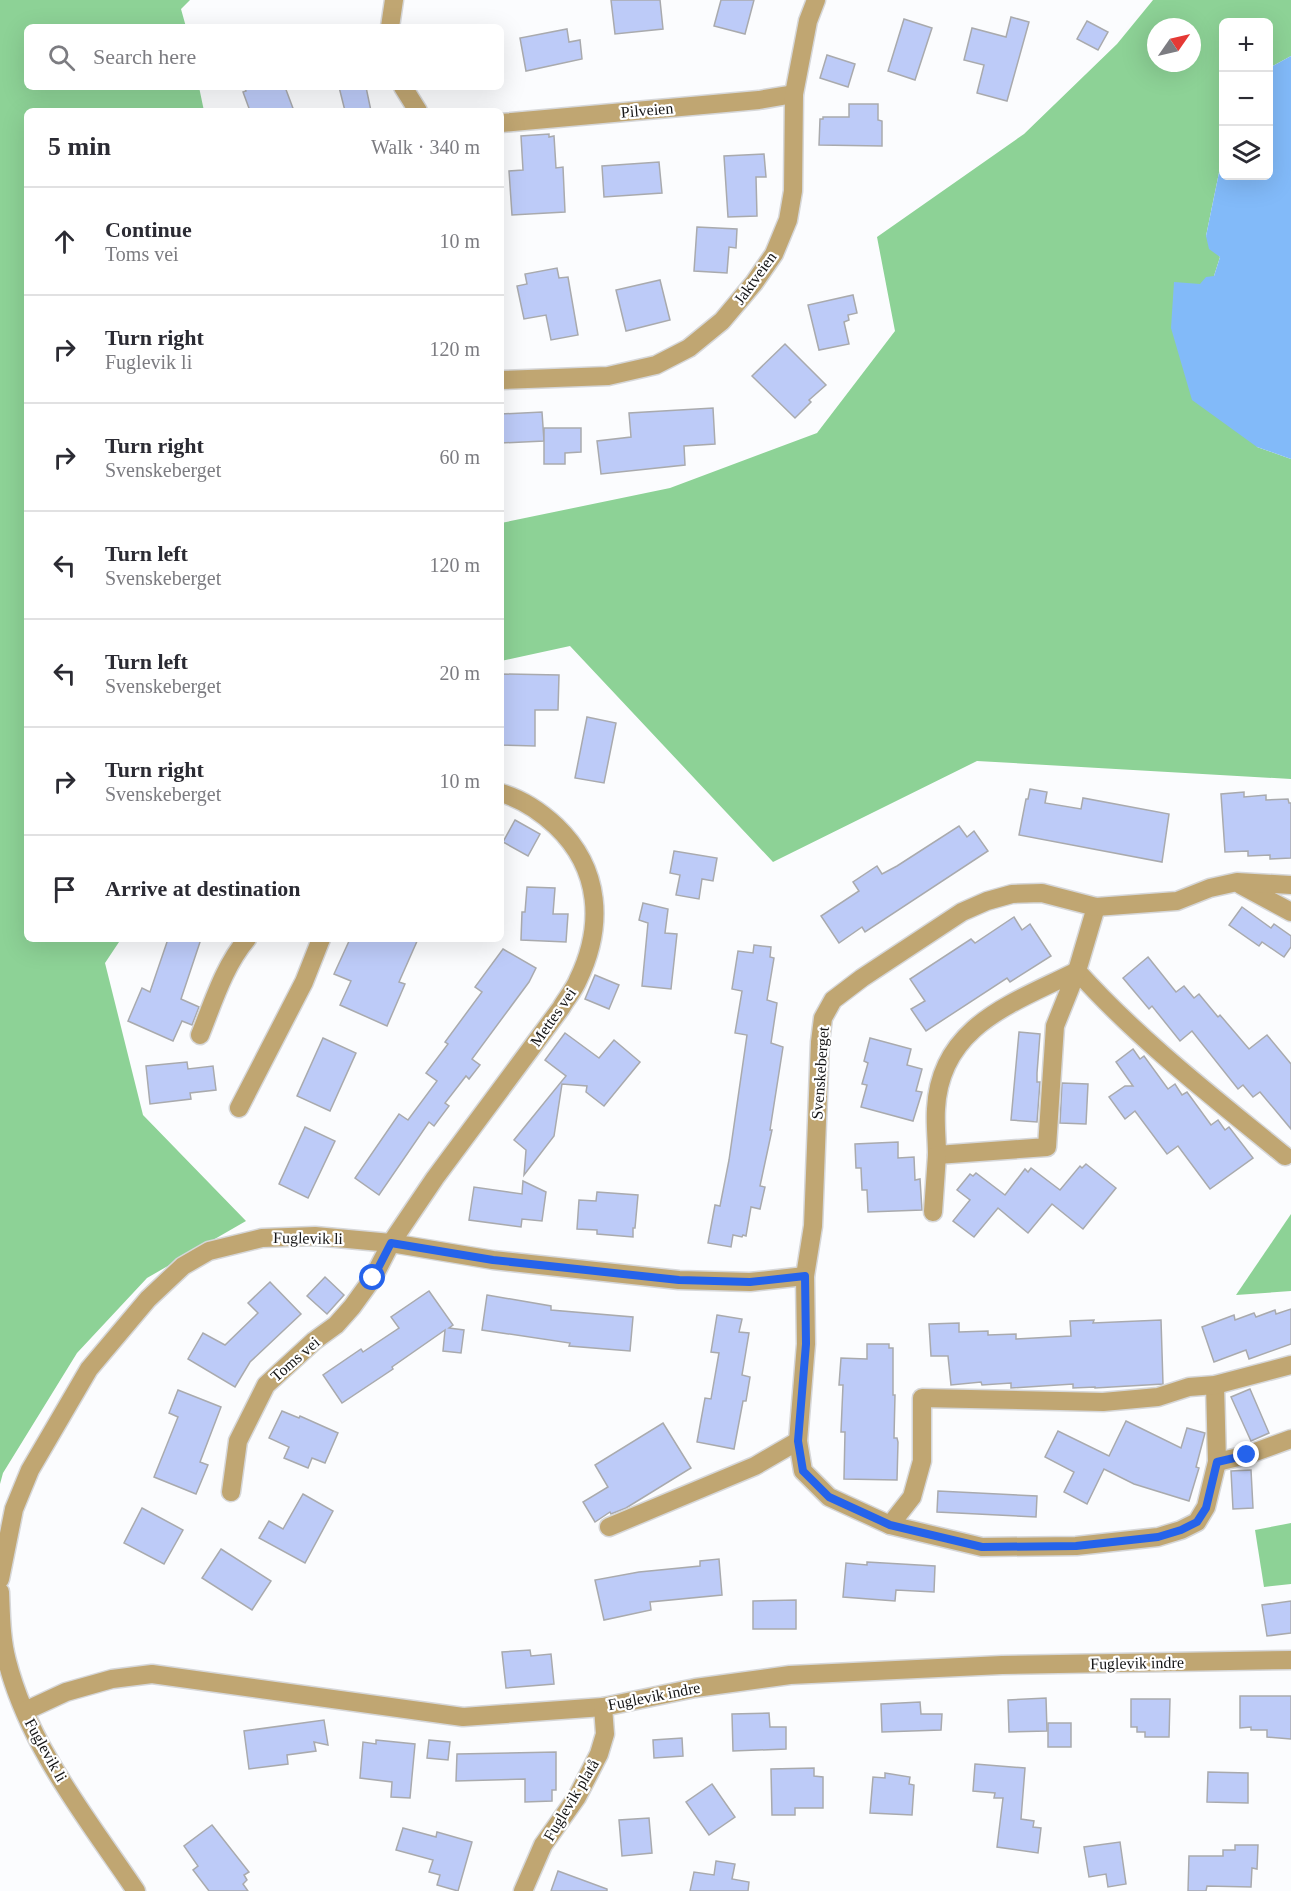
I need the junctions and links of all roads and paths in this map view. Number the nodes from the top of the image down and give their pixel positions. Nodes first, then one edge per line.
1 (394, 0) edge
2 (816, 0) edge
3 (390, 24) edge
4 (405, 90) edge
5 (794, 94) junction
6 (416, 108) edge
7 (504, 123) edge
8 (504, 380) edge
9 (504, 794) edge
10 (1237, 882) junction
11 (1291, 885) edge
12 (1096, 907) junction
13 (1291, 912) edge
14 (244, 942) edge
15 (320, 942) edge
16 (1077, 971) junction
17 (200, 1035) dead end
18 (239, 1108) dead end
19 (937, 1155) junction
20 (1285, 1156) dead end
21 (933, 1212) dead end
22 (391, 1243) junction
23 (805, 1276) junction
24 (1291, 1365) edge
25 (1215, 1385) junction
26 (1291, 1439) edge
27 (798, 1441) junction
28 (1217, 1462) junction
29 (231, 1492) dead end
30 (890, 1525) junction
31 (609, 1527) dead end
32 (0, 1579) edge
33 (0, 1592) edge
34 (1291, 1660) edge
35 (603, 1707) junction
36 (25, 1711) junction
37 (136, 1891) edge
38 (523, 1891) edge

1 - 3 street
2 - 5 street, Jaktveien
4 - 6 street
5 - 7 street, Pilveien
5 - 8 street, Jaktveien
9 - 22 street, Mettes vei
10 - 11 street, Svenskeberget
10 - 12 street, Svenskeberget
10 - 13 street
12 - 16 street
12 - 23 street, Svenskeberget
14 - 17 street
15 - 18 street
16 - 19 street
16 - 19 street
16 - 20 street
19 - 21 street
22 - 23 street, Fuglevik li
22 - 29 street, Toms vei
22 - 32 street, Fuglevik li
23 - 27 street, Svenskeberget
24 - 25 street
25 - 28 street, Svenskeberget
25 - 30 street
26 - 28 street
27 - 30 street, Svenskeberget
27 - 31 street
28 - 30 street, Svenskeberget
33 - 36 street, Fuglevik li
34 - 35 street, Fuglevik indre
35 - 36 street, Fuglevik indre
35 - 38 street, Fuglevik platå
36 - 37 street, Fuglevik li

